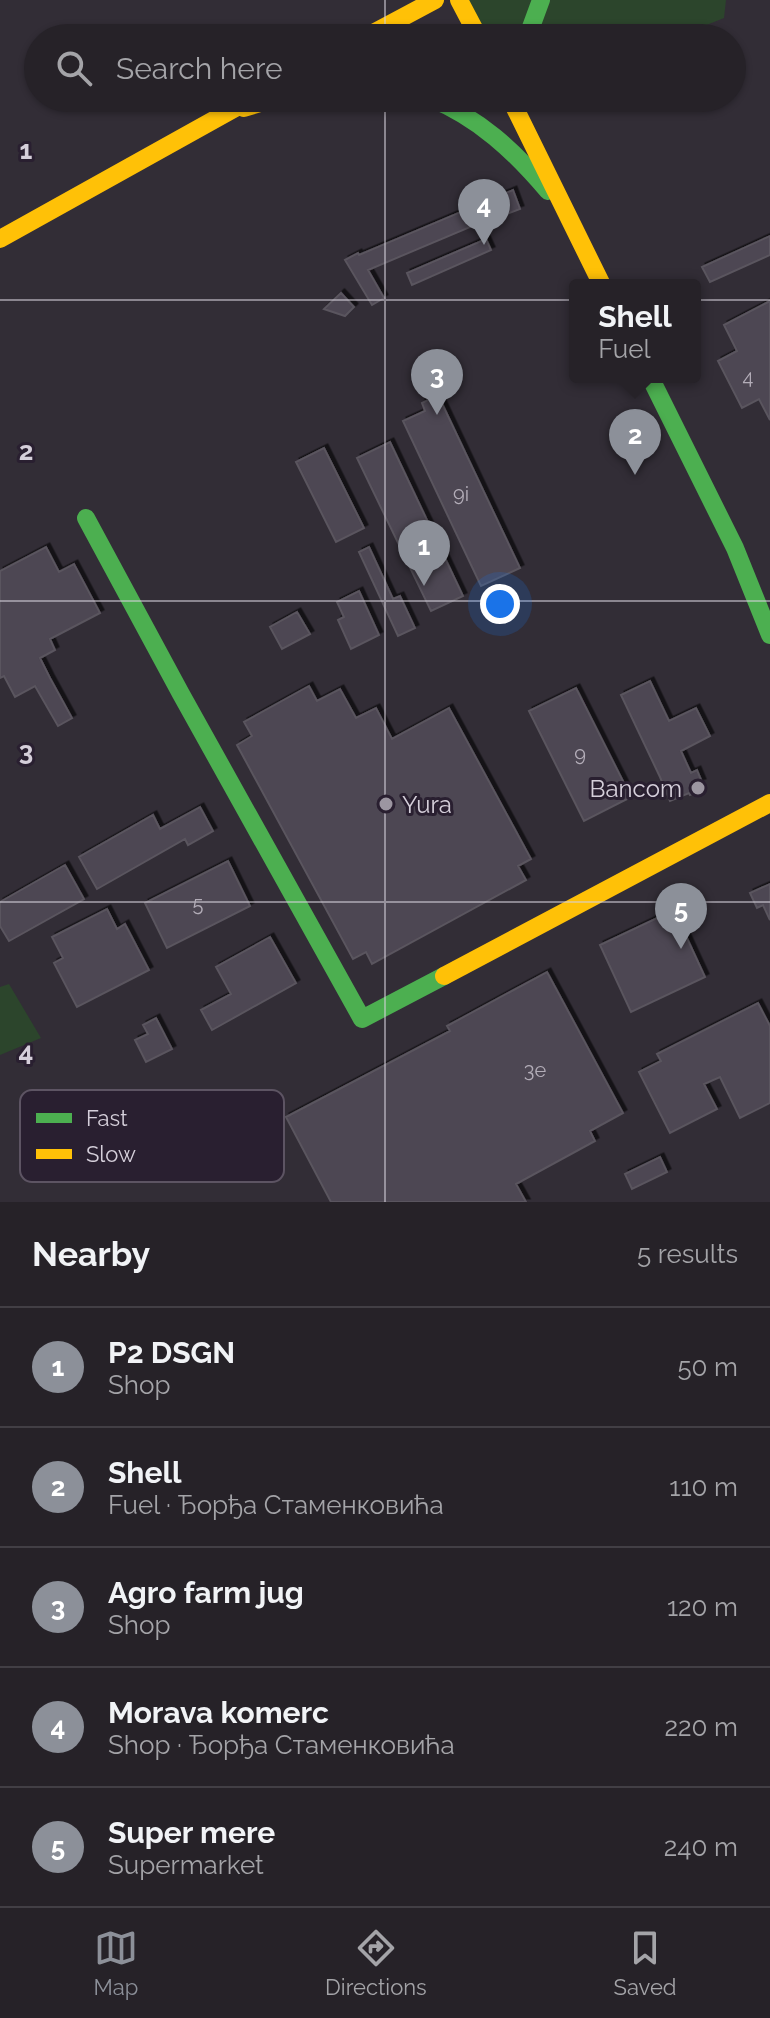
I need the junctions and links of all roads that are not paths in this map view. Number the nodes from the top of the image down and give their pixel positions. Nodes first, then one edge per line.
1 (435, 0) edge
2 (541, 0) edge
3 (462, 6) edge
4 (390, 24) edge
5 (472, 24) edge
6 (532, 24) edge
7 (229, 112) edge
8 (462, 112) edge
9 (517, 112) edge
10 (526, 112) edge
11 (226, 113) joint
12 (530, 139) junction
13 (566, 212) junction
14 (0, 239) edge
15 (599, 279) edge
16 (653, 383) edge
17 (86, 518) dead end
18 (770, 635) edge
19 (770, 803) edge

1 - 4 street
2 - 6 street
3 - 5 street
7 - 11 street
8 - 13 street
9 - 12 street
10 - 12 street
11 - 14 street
12 - 13 street
13 - 15 street
16 - 18 street
17 - 19 street

